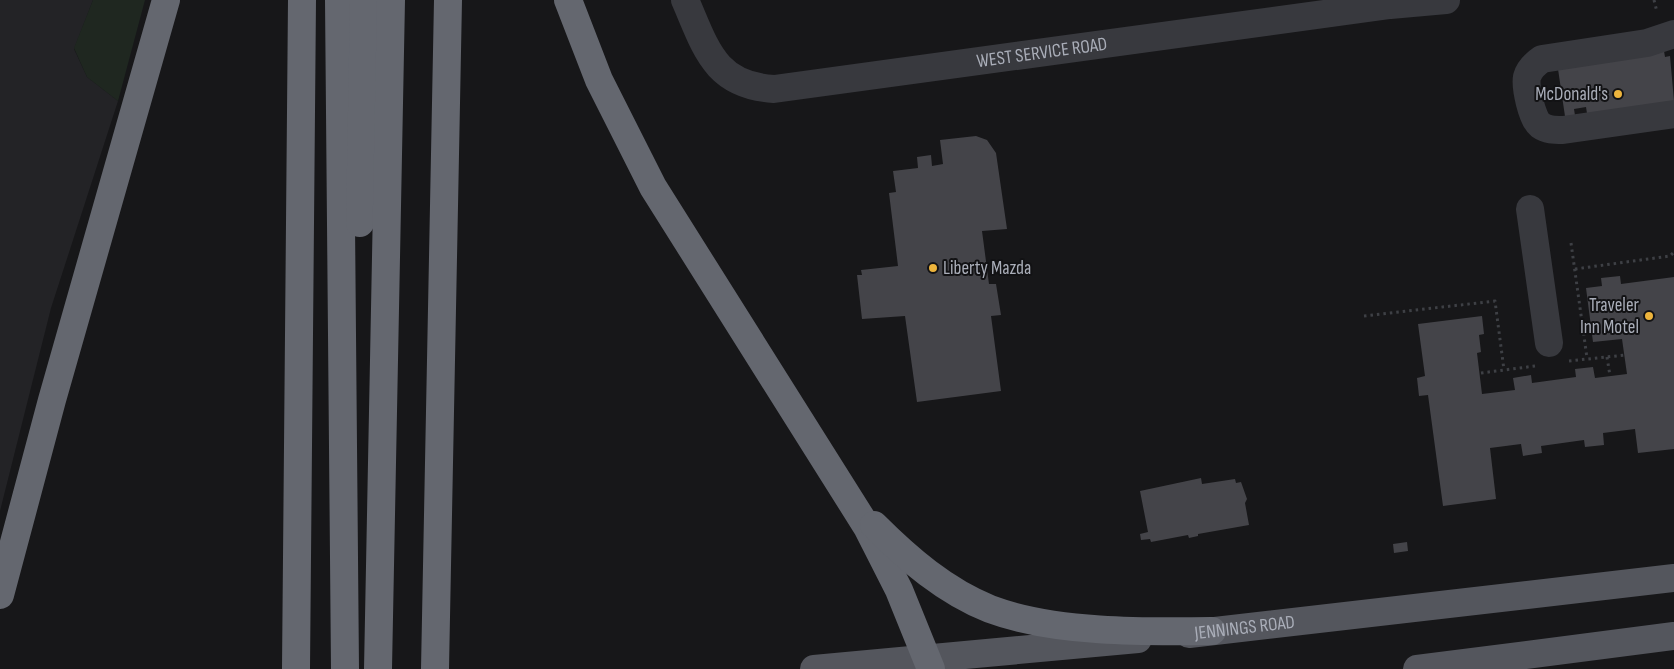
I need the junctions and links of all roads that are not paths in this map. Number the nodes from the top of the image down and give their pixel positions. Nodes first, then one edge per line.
1 (166, 0) edge
2 (302, 0) edge
3 (339, 0) edge
4 (364, 0) edge
5 (391, 0) edge
6 (448, 0) edge
7 (568, 0) edge
8 (684, 0) edge
9 (1446, 0) edge
10 (1667, 26) edge
11 (1674, 114) edge
12 (1530, 209) dead end
13 (1549, 343) dead end
14 (848, 496) junction
15 (344, 551) junction
16 (1674, 578) edge
17 (0, 595) edge
18 (1212, 631) junction
19 (1674, 636) edge
20 (930, 664) edge
21 (296, 669) edge
22 (345, 669) edge
23 (378, 669) edge
24 (435, 669) edge
25 (814, 669) edge
26 (1417, 669) edge

1 - 17 highway
2 - 21 highway
3 - 15 highway
4 - 15 highway
5 - 23 highway
6 - 24 highway
7 - 14 highway
8 - 9 street, WEST SERVICE ROAD
10 - 11 street
12 - 13 street
14 - 18 highway
14 - 20 highway
15 - 22 highway
16 - 18 main road, JENNINGS ROAD
18 - 20 main road, JENNINGS ROAD
19 - 26 main road
20 - 25 main road, JENNINGS ROAD

